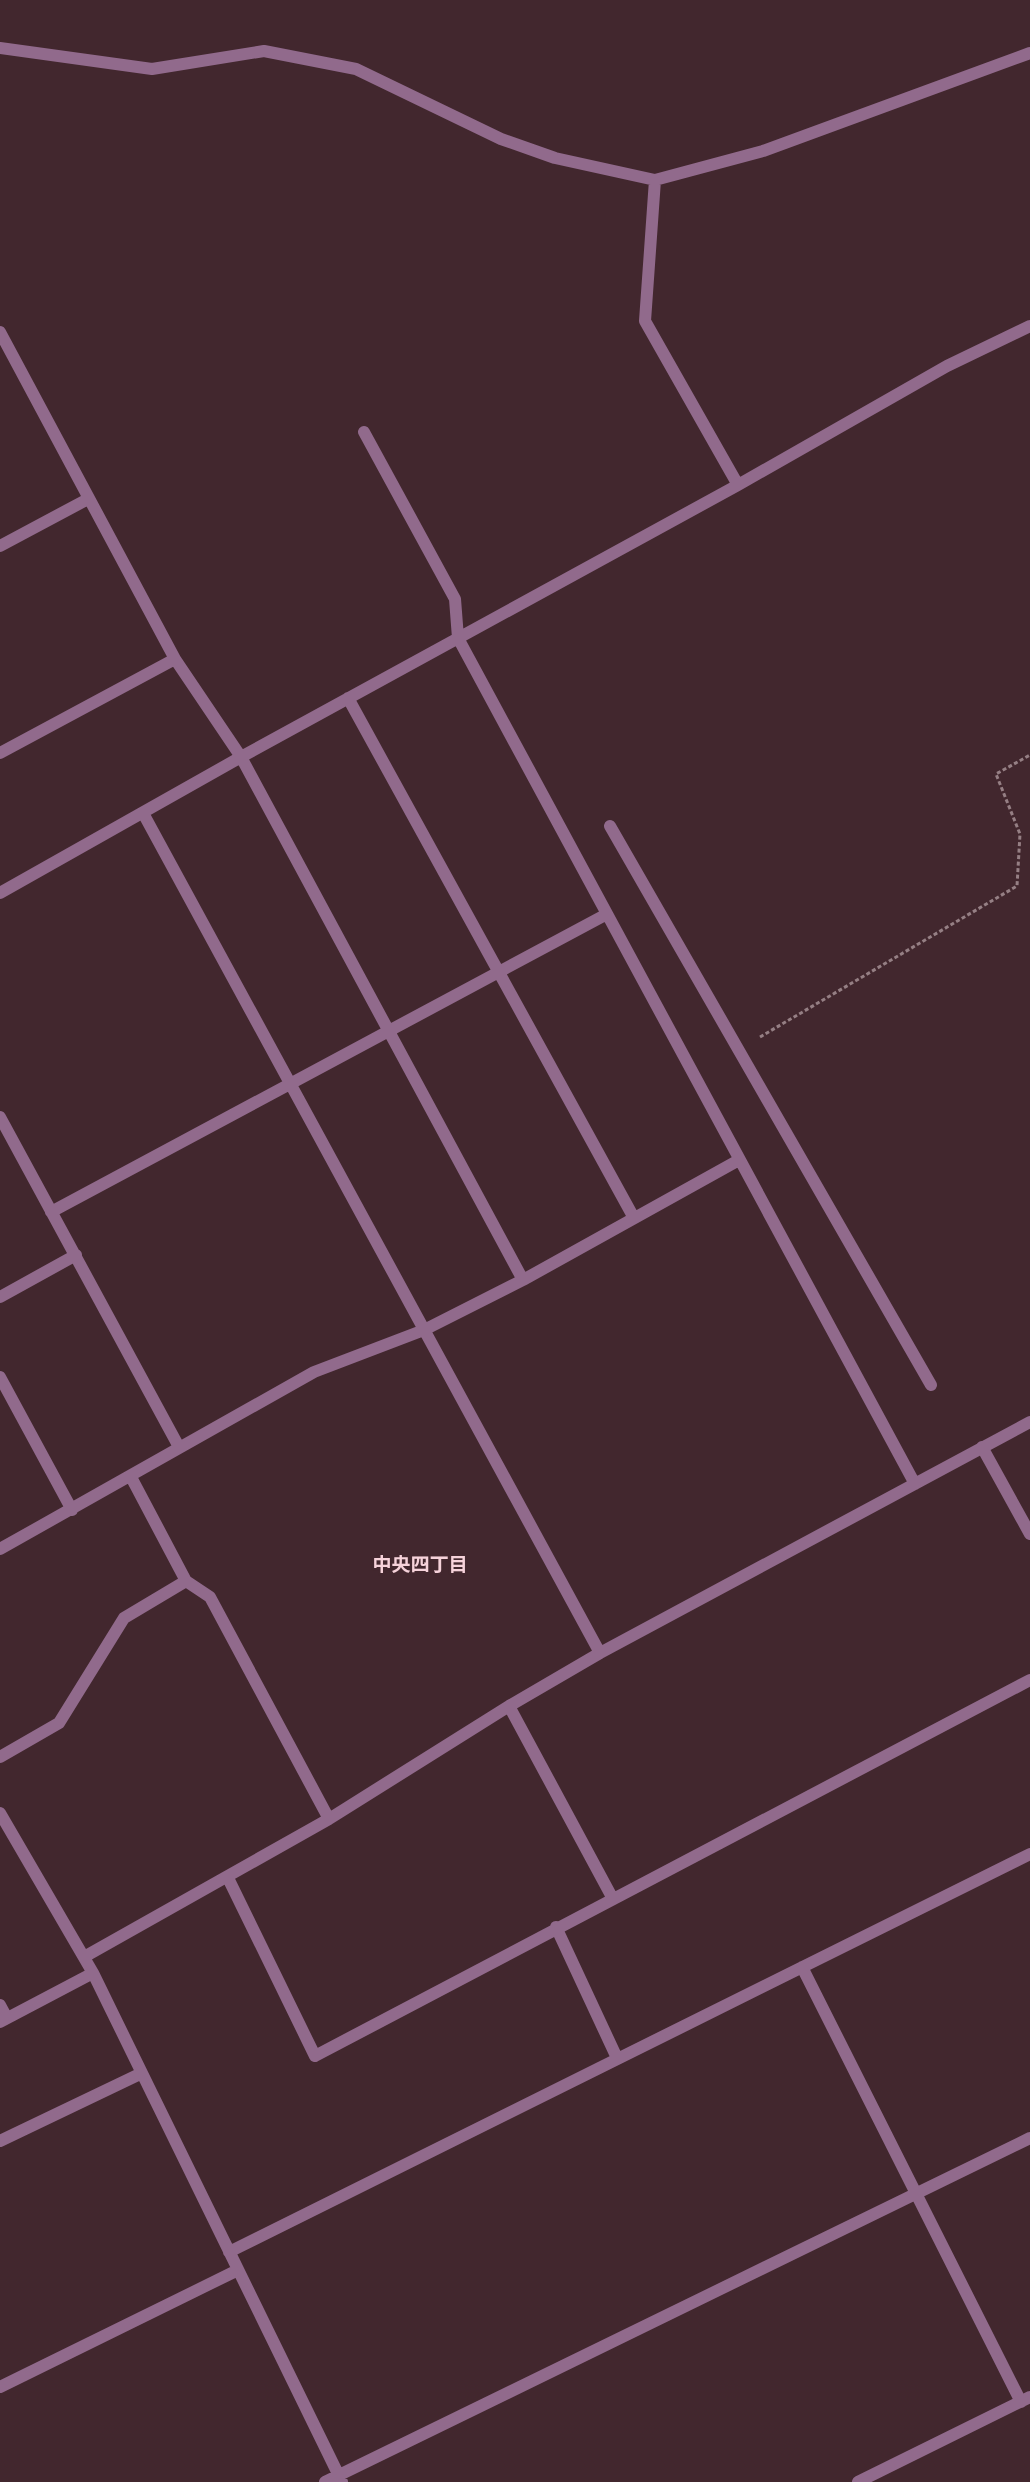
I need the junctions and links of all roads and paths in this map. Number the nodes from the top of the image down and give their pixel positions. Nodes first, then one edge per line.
1 (0, 48) edge
2 (1030, 53) edge
3 (655, 180) junction
4 (1030, 326) edge
5 (1, 336) edge
6 (364, 432) dead end
7 (738, 485) junction
8 (88, 499) junction
9 (0, 546) edge
10 (458, 638) junction
11 (175, 658) junction
12 (348, 698) junction
13 (0, 753) edge
14 (1030, 755) edge
15 (241, 757) junction
16 (143, 813) junction
17 (610, 826) dead end
18 (0, 892) edge
19 (607, 914) junction
20 (500, 971) junction
21 (388, 1030) junction
22 (739, 1050) junction
23 (290, 1083) junction
24 (0, 1117) edge
25 (739, 1160) junction
26 (52, 1212) junction
27 (634, 1218) junction
28 (76, 1256) junction
29 (523, 1280) junction
30 (0, 1297) edge
31 (424, 1330) junction
32 (0, 1377) edge
33 (930, 1385) dead end
34 (1030, 1422) edge
35 (180, 1447) junction
36 (982, 1447) junction
37 (131, 1477) junction
38 (915, 1484) junction
39 (72, 1510) junction
40 (1030, 1534) edge
41 (0, 1549) edge
42 (186, 1581) junction
43 (600, 1653) junction
44 (1030, 1680) edge
45 (509, 1706) junction
46 (0, 1757) edge
47 (0, 1813) edge
48 (329, 1819) junction
49 (1030, 1854) edge
50 (228, 1878) junction
51 (613, 1899) junction
52 (556, 1927) junction
53 (84, 1957) junction
54 (802, 1967) junction
55 (93, 1973) junction
56 (0, 2005) edge
57 (4, 2020) edge
58 (618, 2058) junction
59 (142, 2073) junction
60 (1030, 2138) edge
61 (0, 2141) edge
62 (918, 2194) junction
63 (229, 2252) junction
64 (238, 2270) junction
65 (0, 2387) edge
66 (1025, 2399) edge
67 (341, 2478) edge
68 (325, 2482) edge
69 (858, 2482) edge

1 - 3 street
2 - 3 street
3 - 7 street
4 - 7 street
5 - 8 street
6 - 10 street
7 - 10 street
8 - 9 street
8 - 11 street
10 - 12 street
10 - 19 street
11 - 13 street
11 - 15 street
12 - 15 street
12 - 20 street
14 - 22 path
15 - 16 street
15 - 21 street
16 - 18 street
16 - 23 street
17 - 22 street
19 - 20 street
19 - 25 street
20 - 21 street
20 - 27 street
21 - 23 street
21 - 29 street
22 - 33 street
23 - 26 street
23 - 31 street
24 - 26 street
25 - 27 street
25 - 38 street
26 - 28 street
27 - 29 street
28 - 30 street
28 - 35 street
29 - 31 street
31 - 35 street
31 - 43 street
32 - 39 street
34 - 36 street
35 - 37 street
36 - 38 street
36 - 40 street
37 - 39 street
37 - 42 street
38 - 43 street
39 - 41 street
42 - 46 street
42 - 48 street
43 - 45 street
44 - 51 street
45 - 48 street
45 - 51 street
47 - 53 street
48 - 50 street
49 - 54 street
50 - 52 street
50 - 53 street
51 - 52 street
52 - 58 street
53 - 55 street
54 - 58 street
54 - 62 street
55 - 57 street
55 - 59 street
56 - 57 street
58 - 63 street
59 - 61 street
59 - 63 street
60 - 62 street
62 - 66 street
62 - 67 street
63 - 64 street
64 - 65 street
64 - 67 street
66 - 69 street
67 - 68 street

